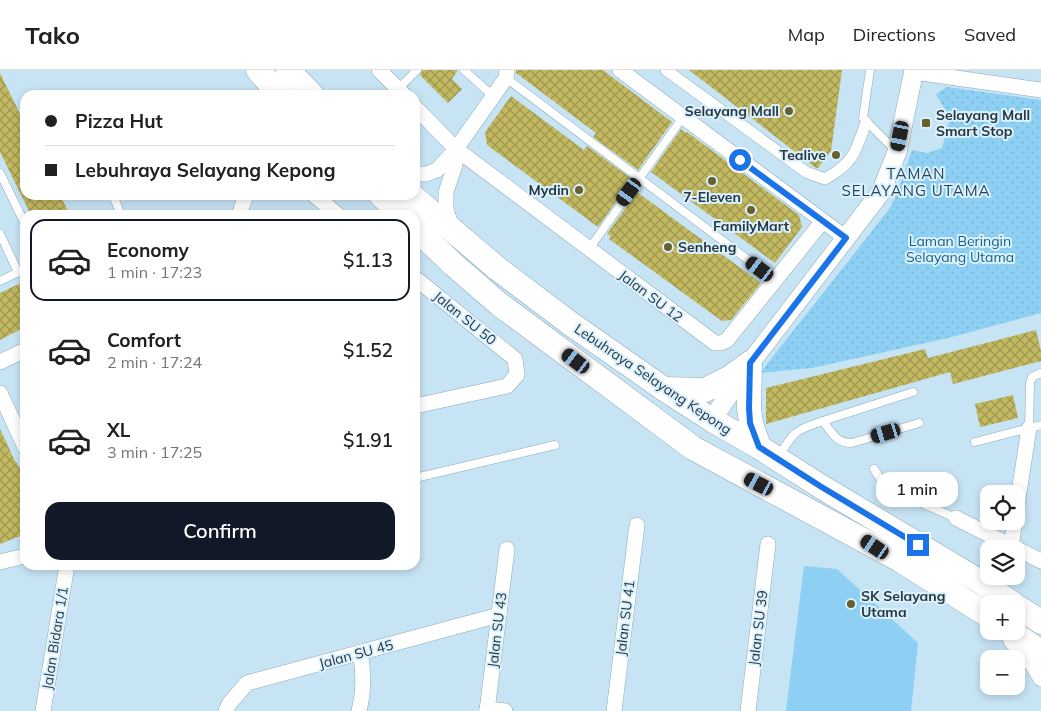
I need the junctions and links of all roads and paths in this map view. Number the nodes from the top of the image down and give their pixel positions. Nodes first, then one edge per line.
1 (258, 70) edge
2 (288, 70) edge
3 (379, 70) edge
4 (417, 70) edge
5 (464, 70) edge
6 (620, 70) edge
7 (666, 70) edge
8 (870, 70) edge
9 (914, 71) edge
10 (506, 74) edge
11 (276, 90) edge
12 (307, 90) edge
13 (399, 90) edge
14 (402, 90) edge
15 (1041, 90) edge
16 (493, 96) junction
17 (420, 112) edge
18 (683, 117) junction
19 (866, 122) junction
20 (456, 149) junction
21 (897, 152) junction
22 (0, 173) edge
23 (420, 174) edge
24 (639, 178) junction
25 (320, 200) edge
26 (386, 200) edge
27 (417, 200) edge
28 (332, 210) edge
29 (396, 210) edge
30 (20, 214) edge
31 (822, 222) junction
32 (454, 232) junction
33 (420, 233) edge
34 (0, 234) edge
35 (846, 238) junction
36 (589, 249) junction
37 (20, 268) edge
38 (20, 272) edge
39 (775, 280) junction
40 (0, 281) edge
41 (420, 282) edge
42 (20, 352) edge
43 (0, 362) edge
44 (750, 363) junction
45 (1041, 373) edge
46 (664, 389) junction
47 (913, 392) dead end
48 (0, 394) edge
49 (621, 395) junction
50 (420, 405) edge
51 (712, 420) junction
52 (823, 421) junction
53 (919, 423) dead end
54 (1035, 427) edge
55 (20, 431) edge
56 (975, 442) dead end
57 (555, 445) dead end
58 (768, 453) junction
59 (874, 469) dead end
60 (420, 477) edge
61 (1022, 485) edge
62 (956, 518) joint
63 (637, 525) dead end
64 (999, 540) edge
65 (768, 544) dead end
66 (875, 547) junction
67 (507, 549) dead end
68 (1025, 553) edge
69 (20, 557) edge
70 (0, 562) edge
71 (1041, 562) edge
72 (66, 570) edge
73 (999, 595) edge
74 (980, 611) edge
75 (1025, 612) edge
76 (499, 615) junction
77 (1041, 622) edge
78 (1010, 640) edge
79 (1023, 640) edge
80 (360, 652) junction
81 (1041, 652) edge
82 (1041, 679) edge
83 (487, 710) edge
84 (43, 711) edge
85 (226, 711) edge
86 (359, 711) edge
87 (505, 711) edge
88 (614, 711) edge
89 (748, 711) edge

1 - 11 main road
2 - 12 main road
3 - 13 street
4 - 14 lane
5 - 16 lane
6 - 18 street
7 - 19 street
8 - 19 lane
9 - 15 street
9 - 21 street
10 - 16 street
10 - 24 lane
16 - 20 street
17 - 20 street, Jalan SU 12
18 - 24 lane
18 - 31 street
19 - 21 lane
20 - 23 street
20 - 32 street
20 - 36 street, Jalan SU 12
21 - 35 street
22 - 30 lane
24 - 36 lane
24 - 39 lane
25 - 28 street
26 - 29 main road
27 - 32 main road, Lebuhraya Selayang Kepong
31 - 35 street
31 - 39 street, Jalan SU 12
32 - 46 main road, Lebuhraya Selayang Kepong
33 - 49 main road, Lebuhraya Selayang Kepong
34 - 37 lane
35 - 44 street
36 - 39 street, Jalan SU 12
38 - 40 lane
41 - 50 street, Jalan SU 50
42 - 43 street
44 - 46 main road
44 - 51 street
44 - 58 main road
45 - 54 lane
46 - 51 main road, Lebuhraya Selayang Kepong
47 - 52 lane
48 - 55 street
49 - 51 main road
49 - 66 main road, Lebuhraya Selayang Kepong
51 - 58 main road, Lebuhraya Selayang Kepong
51 - 66 main road
52 - 53 lane
52 - 58 lane
54 - 56 lane
54 - 61 street
57 - 60 lane
58 - 73 main road, Lebuhraya Selayang Kepong
59 - 62 lane
62 - 64 street
63 - 88 street, Jalan SU 41
65 - 89 street, Jalan SU 39
66 - 74 main road, Lebuhraya Selayang Kepong
67 - 76 street, Jalan SU 43
68 - 71 street
69 - 70 street
72 - 84 street, Jalan Bidara 1/1
75 - 77 main road, Lebuhraya Selayang Kepong
76 - 80 street, Jalan SU 45
76 - 83 street, Jalan SU 43
78 - 82 street
79 - 81 main road
80 - 85 street, Jalan SU 45
80 - 86 street
83 - 87 street

